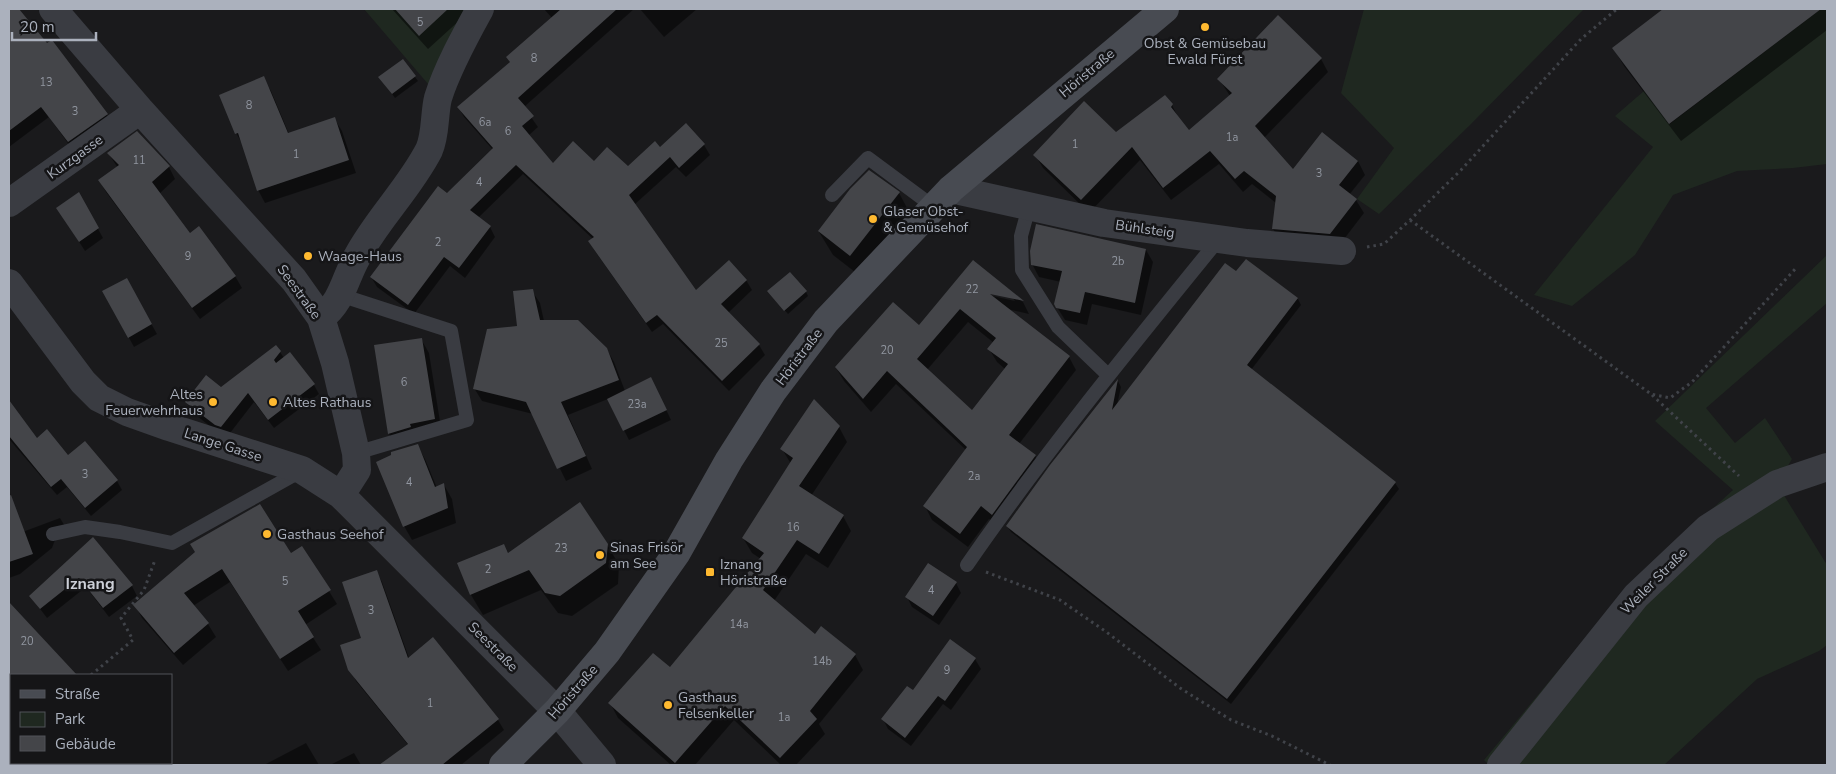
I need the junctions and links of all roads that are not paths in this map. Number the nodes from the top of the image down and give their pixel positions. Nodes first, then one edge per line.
1 (53, 9) edge
2 (480, 9) edge
3 (1165, 9) edge
4 (140, 110) junction
5 (832, 195) dead end
6 (942, 198) junction
7 (9, 203) edge
8 (1029, 207) junction
9 (1219, 239) junction
10 (1342, 251) road end
11 (9, 283) edge
12 (340, 295) junction
13 (321, 318) junction
14 (1108, 375) junction
15 (356, 453) junction
16 (1827, 467) edge
17 (302, 470) junction
18 (341, 495) junction
19 (53, 534) dead end
20 (967, 565) road end
21 (557, 711) junction
22 (503, 765) edge
23 (602, 765) edge
24 (1501, 765) edge

1 - 4 street, Seestraße
2 - 12 street
3 - 6 main road, Höristraße
4 - 7 street, Kurzgasse
4 - 13 street, Seestraße
5 - 6 lane
6 - 8 street, Bühlsteig
6 - 21 main road, Höristraße
8 - 9 street, Bühlsteig
8 - 14 lane
9 - 10 street, Bühlsteig
9 - 14 lane
11 - 17 street, Lange Gasse
12 - 13 street
12 - 15 lane
13 - 15 street, Seestraße
14 - 20 lane
15 - 18 street, Seestraße
16 - 24 street, Weiler Straße
17 - 18 street, Lange Gasse
17 - 19 lane
18 - 21 street, Seestraße
21 - 22 main road, Höristraße
21 - 23 street

